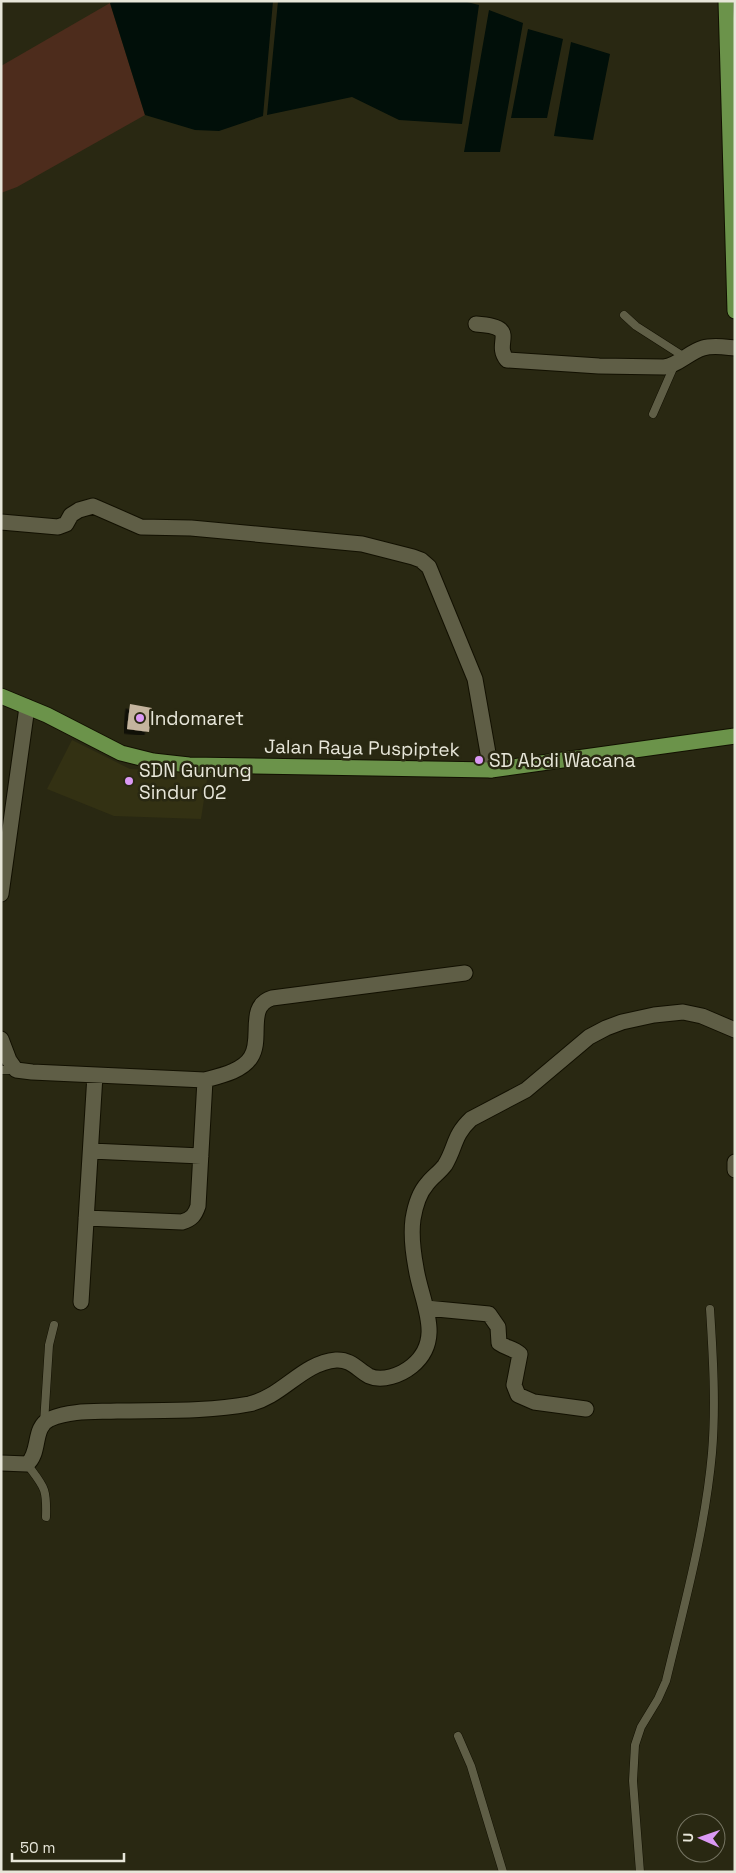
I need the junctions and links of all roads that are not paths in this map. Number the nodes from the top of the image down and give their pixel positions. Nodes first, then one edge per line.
1 (726, 1) edge
2 (735, 310) edge
3 (624, 315) dead end
4 (476, 324) dead end
5 (735, 348) edge
6 (680, 362) junction
7 (653, 414) dead end
8 (1, 522) edge
9 (1, 696) edge
10 (27, 707) junction
11 (735, 736) edge
12 (491, 770) junction
13 (1, 894) edge
14 (465, 973) dead end
15 (735, 1030) edge
16 (1, 1038) edge
17 (9, 1070) edge
18 (95, 1075) junction
19 (205, 1080) junction
20 (91, 1151) junction
21 (201, 1156) junction
22 (735, 1162) edge
23 (735, 1170) edge
24 (86, 1218) junction
25 (81, 1302) dead end
26 (426, 1308) junction
27 (710, 1309) dead end
28 (54, 1324) dead end
29 (586, 1409) dead end
30 (44, 1422) junction
31 (1, 1463) edge
32 (27, 1464) junction
33 (46, 1517) dead end
34 (458, 1736) dead end
35 (502, 1872) edge
36 (640, 1872) edge

1 - 2 main road
3 - 6 lane
4 - 6 street
5 - 6 street
6 - 7 lane
8 - 12 street
9 - 10 main road, Jalan Raya Puspiptek
10 - 12 main road, Jalan Raya Puspiptek
10 - 13 street
11 - 12 main road, Jalan Raya Puspiptek
14 - 19 street
15 - 26 street
16 - 17 street
17 - 18 street
18 - 19 street
18 - 20 street
19 - 21 street
20 - 21 street
20 - 24 street
21 - 24 street
22 - 23 street
24 - 25 street
26 - 29 street
26 - 30 street
27 - 36 lane
28 - 30 lane
30 - 32 street
31 - 32 street
32 - 33 lane
34 - 35 lane

